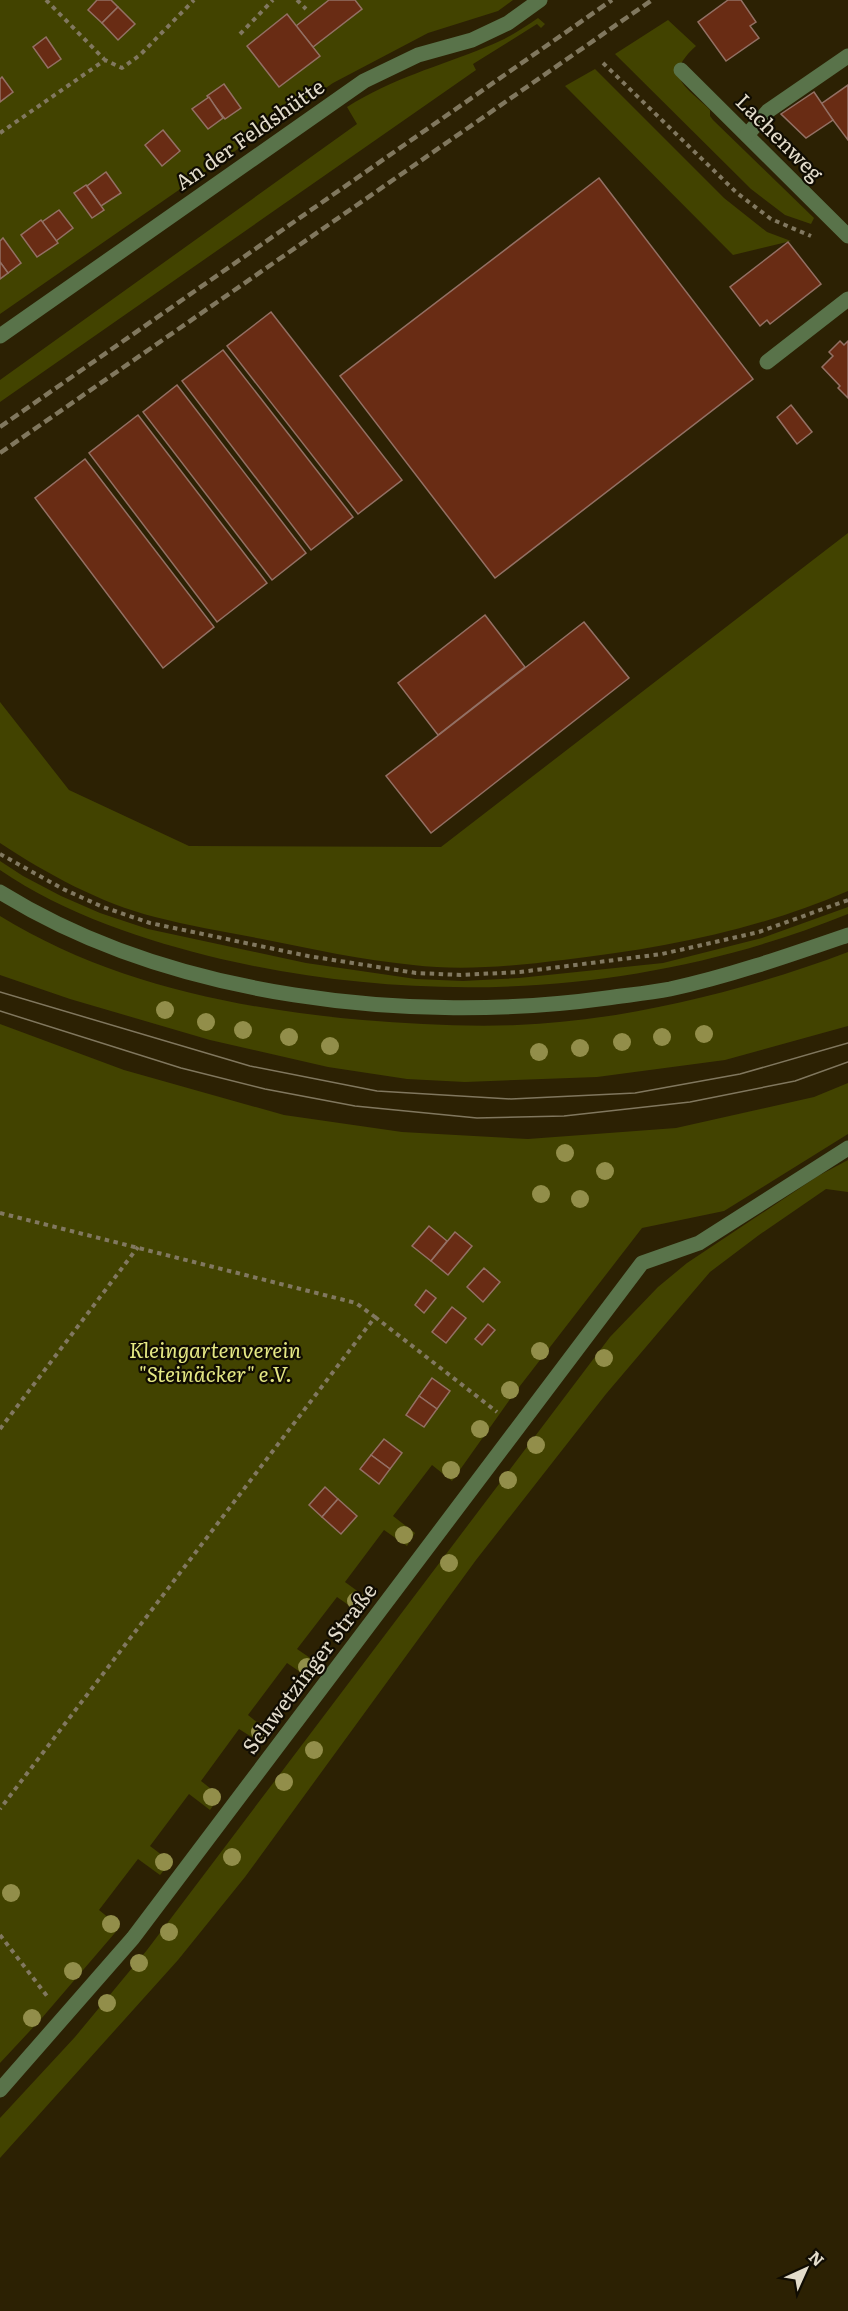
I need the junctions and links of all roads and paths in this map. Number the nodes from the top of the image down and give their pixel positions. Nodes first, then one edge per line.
1 (46, 0) edge
2 (194, 0) edge
3 (273, 0) edge
4 (297, 0) edge
5 (540, 0) edge
6 (306, 9) dead end
7 (240, 34) dead end
8 (848, 57) edge
9 (105, 60) junction
10 (603, 63) dead end
11 (681, 70) dead end
12 (0, 134) edge
13 (747, 135) junction
14 (801, 233) dead end
15 (848, 236) edge
16 (848, 300) edge
17 (0, 336) edge
18 (767, 362) dead end
19 (0, 854) edge
20 (0, 892) edge
21 (848, 900) edge
22 (848, 935) edge
23 (848, 1148) edge
24 (0, 1213) edge
25 (138, 1247) junction
26 (375, 1317) junction
27 (516, 1427) junction
28 (0, 1429) edge
29 (0, 1809) edge
30 (0, 1935) edge
31 (63, 2018) junction
32 (0, 2090) edge

1 - 9 path
2 - 9 path
3 - 7 path
4 - 6 path
5 - 17 street, An der Feldshütte
8 - 13 street
9 - 12 path
10 - 14 path
11 - 13 street, Lachenweg
13 - 15 street, Lachenweg
16 - 18 street
19 - 21 path
20 - 22 street
23 - 27 street, Schwetzinger Straße
24 - 25 path
25 - 26 path
25 - 28 path
26 - 27 path
26 - 29 path
27 - 31 street, Schwetzinger Straße
30 - 31 path
31 - 32 street, Schwetzinger Straße

